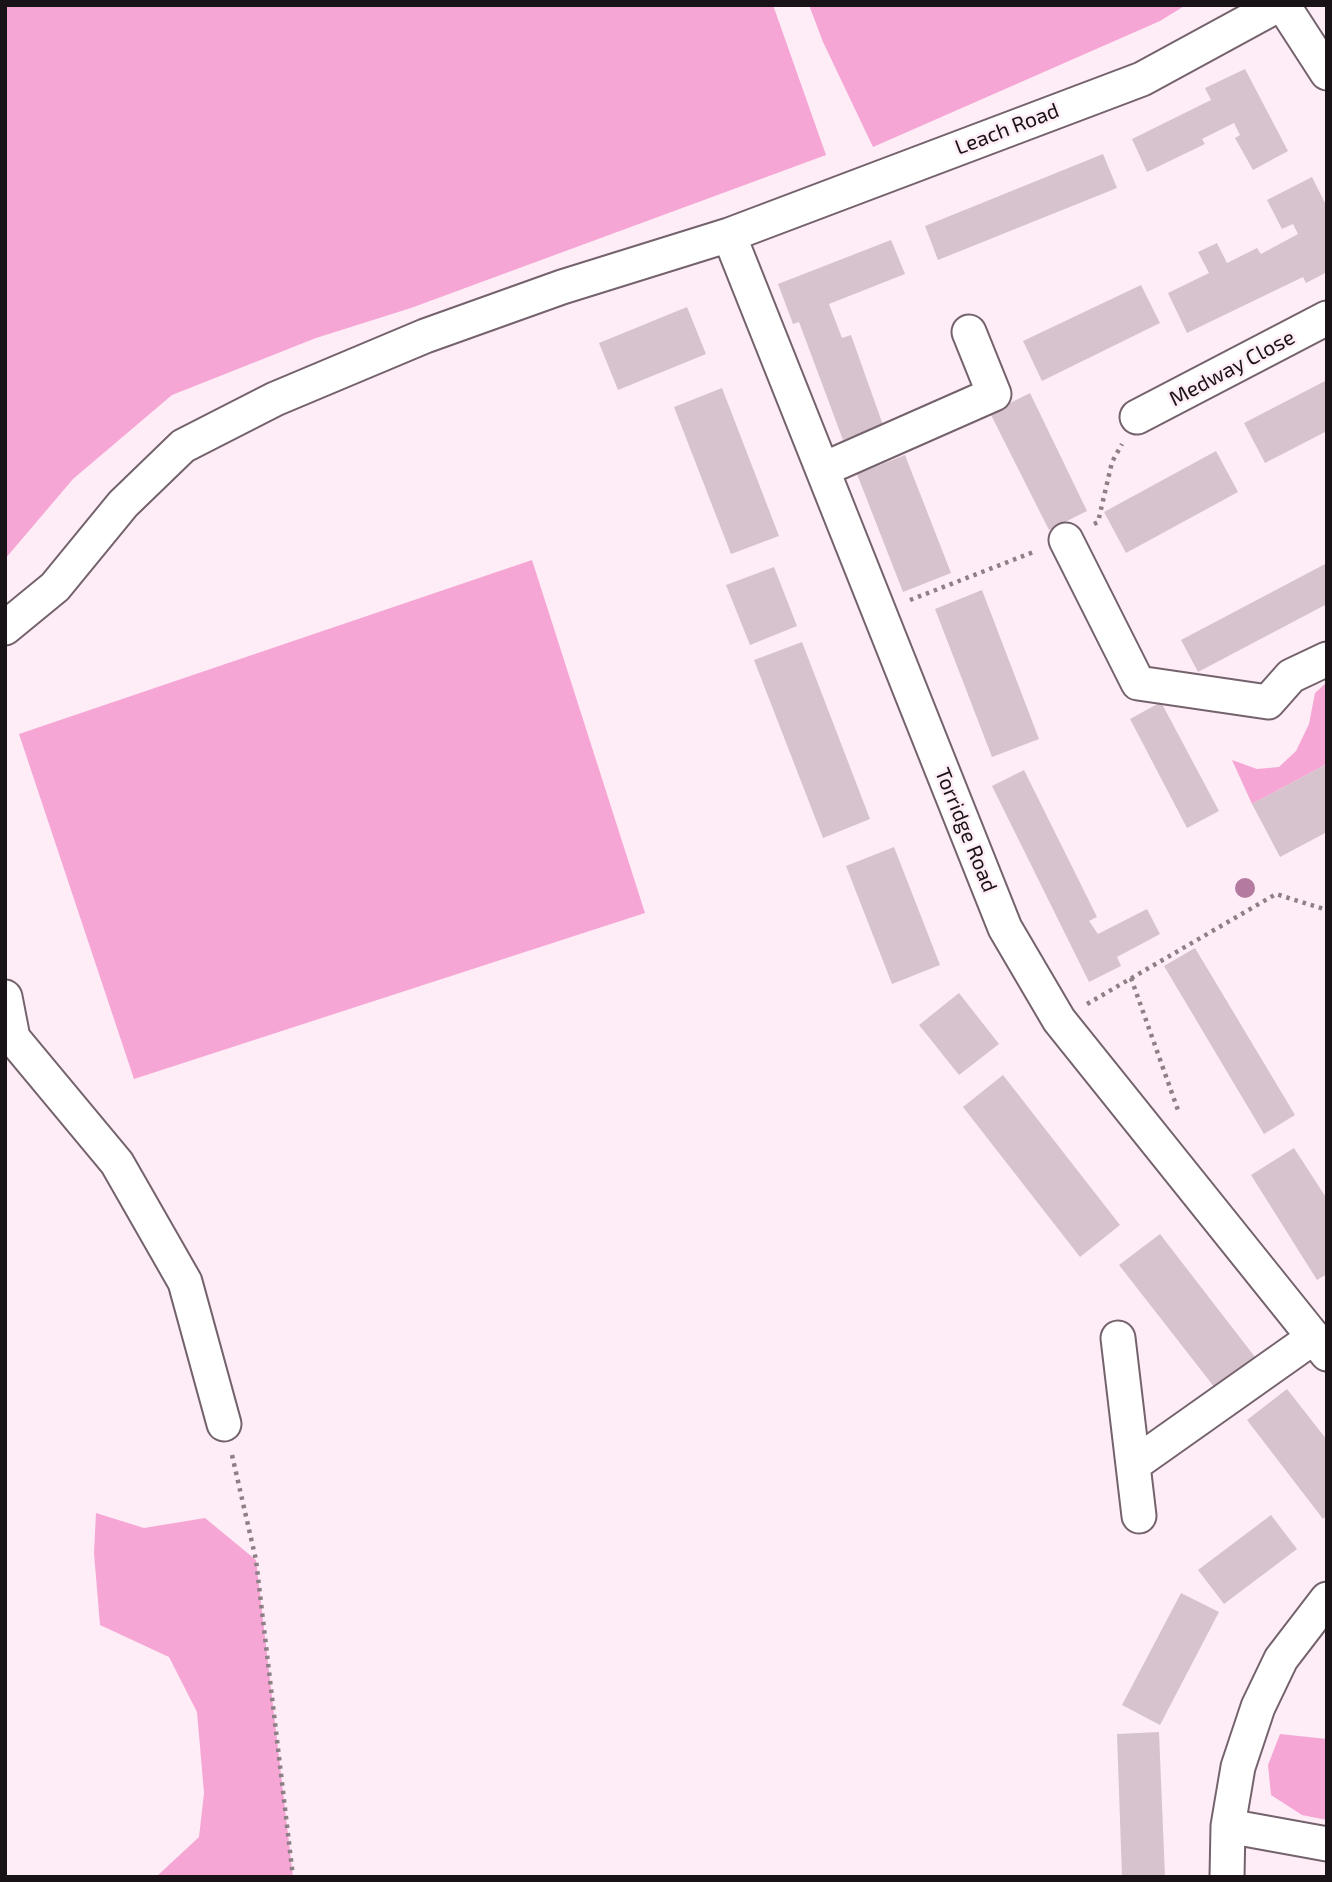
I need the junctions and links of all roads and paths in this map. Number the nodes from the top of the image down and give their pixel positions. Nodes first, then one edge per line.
1 (1280, 5) edge
2 (1327, 73) edge
3 (729, 235) junction
4 (1327, 318) edge
5 (969, 332) dead end
6 (1137, 417) joint
7 (824, 469) junction
8 (1066, 540) junction
9 (880, 611) junction
10 (5, 628) edge
11 (1327, 659) edge
12 (1327, 910) edge
13 (1131, 978) junction
14 (5, 997) edge
15 (1059, 1020) junction
16 (1181, 1118) dead end
17 (1118, 1338) dead end
18 (1320, 1346) edge
19 (224, 1424) joint
20 (1133, 1465) junction
21 (1139, 1516) dead end
22 (1327, 1599) edge
23 (1228, 1826) junction
24 (1327, 1844) edge
25 (293, 1877) edge
26 (1227, 1877) edge

1 - 2 street
1 - 3 street, Leach Road
3 - 7 street, Torridge Road
3 - 10 street, Leach Road
4 - 6 street, Medway Close
5 - 7 street
6 - 8 path
7 - 9 street, Torridge Road
8 - 9 path
8 - 11 street
9 - 15 street, Torridge Road
12 - 13 path
13 - 15 path
13 - 16 path
14 - 19 street
15 - 18 street, Torridge Road
17 - 20 street
18 - 20 street
19 - 25 path
20 - 21 street
22 - 23 street
23 - 24 street
23 - 26 street

